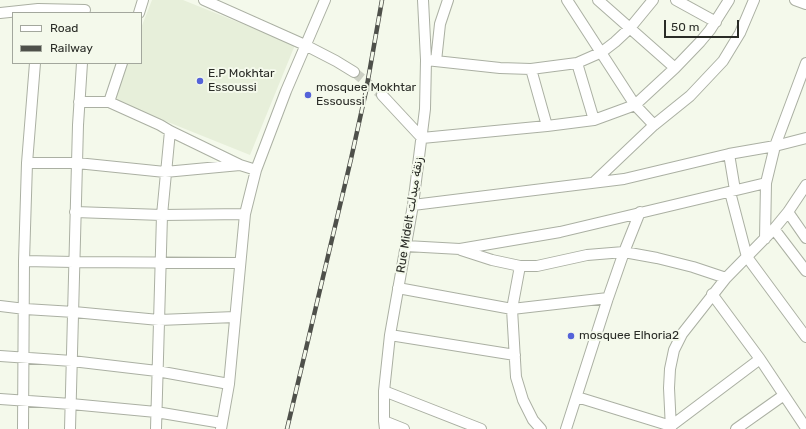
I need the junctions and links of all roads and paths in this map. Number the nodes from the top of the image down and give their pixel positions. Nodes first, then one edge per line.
1 (143, 0) edge
2 (204, 0) edge
3 (325, 0) edge
4 (423, 0) edge
5 (448, 0) edge
6 (567, 0) edge
7 (598, 0) edge
8 (653, 0) edge
9 (676, 0) edge
10 (729, 0) edge
11 (754, 0) edge
12 (795, 0) edge
13 (806, 4) edge
14 (38, 7) edge
15 (85, 8) edge
16 (139, 12) edge
17 (0, 13) edge
18 (716, 22) junction
19 (630, 28) junction
20 (305, 44) junction
21 (602, 52) junction
22 (431, 61) junction
23 (577, 63) junction
24 (806, 63) edge
25 (36, 64) edge
26 (82, 64) edge
27 (122, 64) edge
28 (675, 68) junction
29 (531, 69) junction
30 (354, 72) tunnel mouth
31 (382, 95) tunnel mouth
32 (79, 102) junction
33 (109, 102) junction
34 (635, 105) junction
35 (594, 120) junction
36 (654, 125) junction
37 (547, 126) junction
38 (170, 131) junction
39 (422, 138) junction
40 (806, 138) edge
41 (776, 146) junction
42 (729, 154) junction
43 (27, 163) junction
44 (77, 163) junction
45 (240, 165) junction
46 (256, 170) junction
47 (165, 172) junction
48 (593, 183) junction
49 (766, 184) junction
50 (806, 185) edge
51 (732, 191) junction
52 (413, 205) junction
53 (75, 212) junction
54 (640, 212) junction
55 (788, 212) junction
56 (245, 214) junction
57 (162, 215) junction
58 (774, 229) junction
59 (806, 238) edge
60 (765, 239) junction
61 (406, 246) junction
62 (460, 249) junction
63 (624, 252) junction
64 (747, 257) junction
65 (24, 261) junction
66 (74, 262) junction
67 (161, 263) junction
68 (240, 263) junction
69 (520, 266) junction
70 (806, 271) edge
71 (726, 278) junction
72 (398, 288) junction
73 (712, 294) junction
74 (608, 298) junction
75 (0, 306) edge
76 (512, 309) junction
77 (25, 310) junction
78 (74, 312) junction
79 (235, 317) junction
80 (159, 320) junction
81 (390, 335) junction
82 (806, 337) edge
83 (515, 355) junction
84 (0, 356) edge
85 (24, 359) junction
86 (760, 360) junction
87 (72, 361) junction
88 (157, 371) junction
89 (229, 384) junction
90 (384, 392) junction
91 (784, 395) junction
92 (577, 397) junction
93 (0, 399) edge
94 (23, 402) junction
95 (71, 404) junction
96 (156, 412) junction
97 (385, 425) edge
98 (221, 426) edge
99 (671, 428) edge
100 (806, 428) edge
101 (23, 429) edge
102 (70, 429) edge
103 (156, 429) edge
104 (404, 429) edge
105 (481, 429) edge
106 (541, 429) edge
107 (566, 429) edge
108 (736, 429) edge

1 - 16 street
2 - 20 street
3 - 20 street
4 - 22 street, Rue Midelt زنقة ميدلت
5 - 22 street
6 - 21 street
7 - 19 street
8 - 19 street
9 - 18 street
10 - 18 street
11 - 36 street
12 - 13 street
14 - 15 street
14 - 17 street
18 - 28 street
19 - 21 street
19 - 28 street
20 - 30 street
20 - 46 street
21 - 23 street
21 - 34 street
22 - 29 street
22 - 39 street, Rue Midelt زنقة ميدلت
23 - 29 street
23 - 35 street
24 - 41 street
25 - 43 street
26 - 32 street
27 - 33 street
28 - 34 street
29 - 37 street
31 - 39 street
32 - 33 street
32 - 44 street
33 - 38 street
34 - 35 street
34 - 36 street
35 - 37 street
36 - 48 street
37 - 39 street
38 - 45 street
38 - 47 street
39 - 52 street, Rue Midelt زنقة ميدلت
40 - 41 street
41 - 42 street
41 - 49 street
42 - 48 street
42 - 51 street
43 - 44 street
43 - 65 street
44 - 47 street
44 - 53 street
45 - 46 street
45 - 47 street
46 - 56 street
47 - 57 street
48 - 52 street
49 - 51 street
49 - 60 street
50 - 55 street
51 - 54 street
51 - 64 street
52 - 61 street, Rue Midelt زنقة ميدلت
53 - 57 street
53 - 66 street
54 - 62 street
54 - 63 street
55 - 58 street
55 - 59 street
56 - 57 street
56 - 68 street
57 - 67 street
58 - 60 street
58 - 70 street
60 - 64 street
61 - 62 street
61 - 72 street, Rue Midelt زنقة ميدلت
62 - 69 street
63 - 69 street
63 - 71 street
63 - 74 street
64 - 71 street
64 - 82 street
65 - 66 street
65 - 77 street
66 - 67 street
66 - 78 street
67 - 68 street
67 - 80 street
68 - 79 street
69 - 76 street
71 - 73 street
72 - 76 street
72 - 81 street, Rue Midelt زنقة ميدلت
73 - 86 street
73 - 99 street
74 - 76 street
74 - 92 street
75 - 77 street
76 - 83 street
77 - 78 street
77 - 85 street
78 - 80 street
78 - 87 street
79 - 80 street
79 - 89 street
80 - 88 street
81 - 83 street
81 - 90 street, Rue Midelt زنقة ميدلت
83 - 106 street
84 - 85 street
85 - 87 street
85 - 94 street
86 - 91 street
86 - 99 street
87 - 88 street
87 - 95 street
88 - 89 street
88 - 96 street
89 - 98 street
90 - 97 street, Rue Midelt زنقة ميدلت
90 - 105 street
91 - 100 street
91 - 108 street
92 - 99 street
92 - 107 street
93 - 94 street
94 - 95 street
94 - 101 street
95 - 96 street
95 - 102 street
96 - 98 street
96 - 103 street
97 - 104 street

